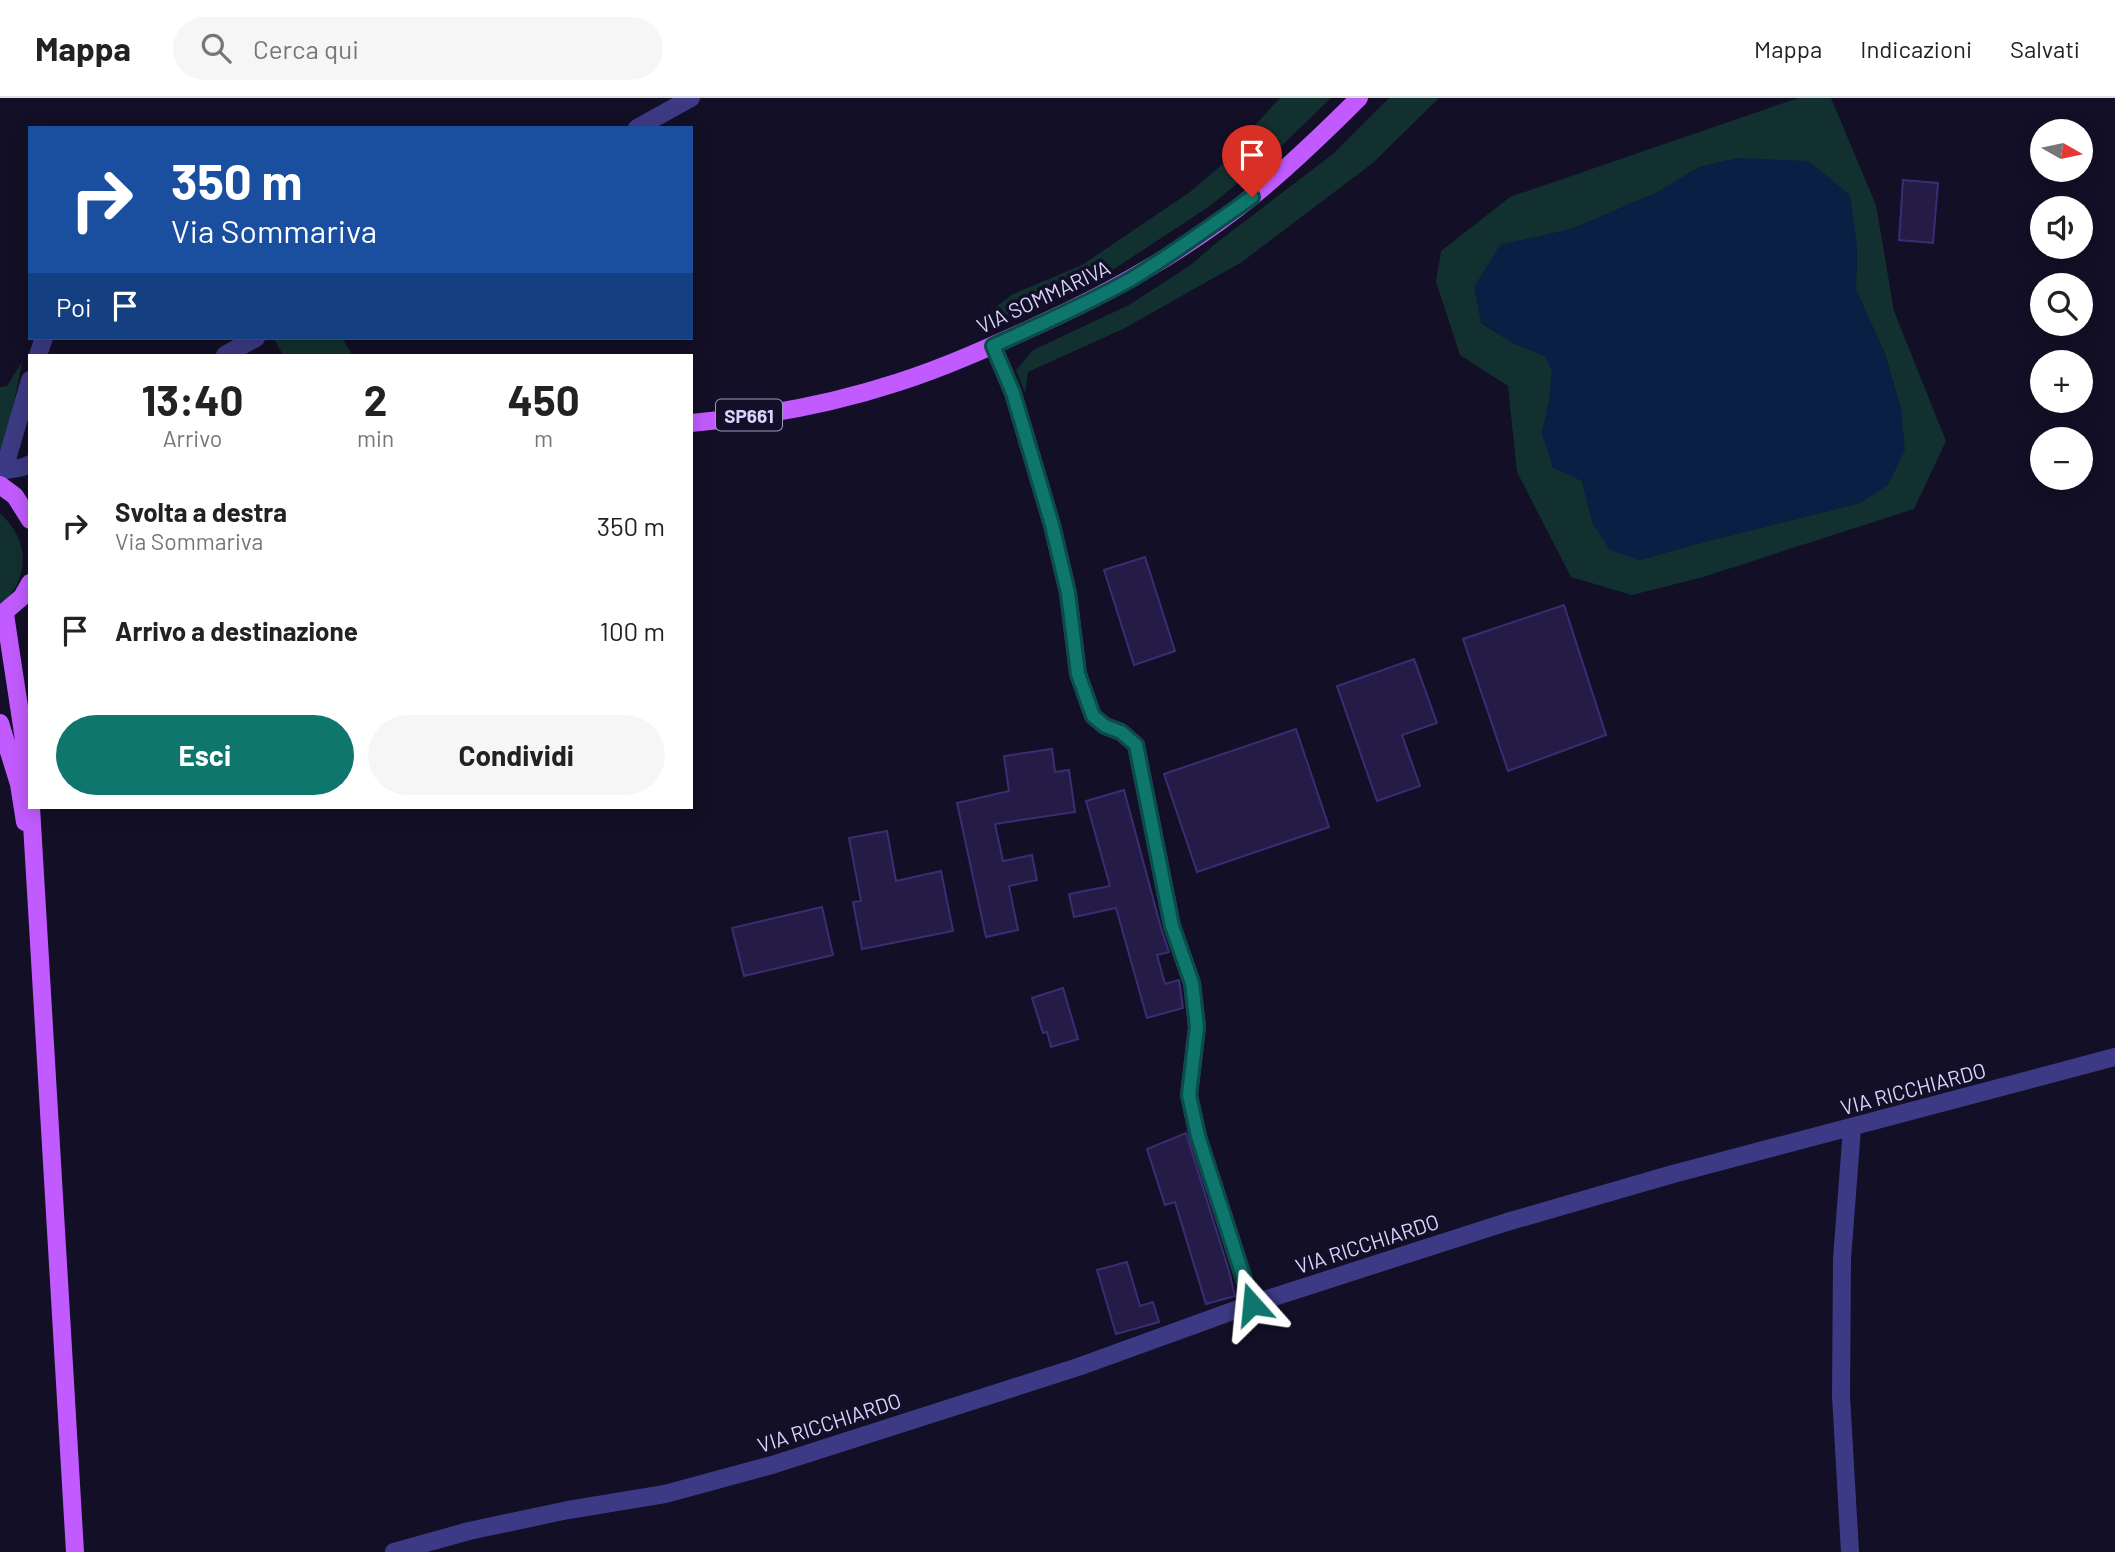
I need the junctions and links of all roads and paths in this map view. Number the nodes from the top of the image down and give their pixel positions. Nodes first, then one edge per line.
1 (691, 98) edge
2 (1359, 98) edge
3 (641, 126) edge
4 (252, 340) edge
5 (993, 346) junction
6 (227, 354) edge
7 (28, 390) edge
8 (693, 423) edge
9 (11, 472) edge
10 (24, 509) edge
11 (28, 586) edge
12 (2, 615) edge
13 (0, 723) edge
14 (28, 778) edge
15 (31, 809) edge
16 (39, 916) junction
17 (2115, 1057) edge
18 (1852, 1128) junction
19 (1252, 1304) junction
20 (75, 1552) edge
21 (394, 1552) edge
22 (1850, 1552) edge

1 - 3 street
2 - 5 main road, VIA SOMMARIVA / SP661
4 - 6 street
5 - 8 main road, VIA SOMMARIVA / SP661
5 - 19 street
7 - 9 street
9 - 10 main road
9 - 10 street
11 - 12 main road
12 - 14 main road
13 - 16 main road
15 - 16 main road
16 - 20 main road
17 - 18 street, VIA RICCHIARDO
18 - 19 street, VIA RICCHIARDO
18 - 22 street
19 - 21 street, VIA RICCHIARDO

